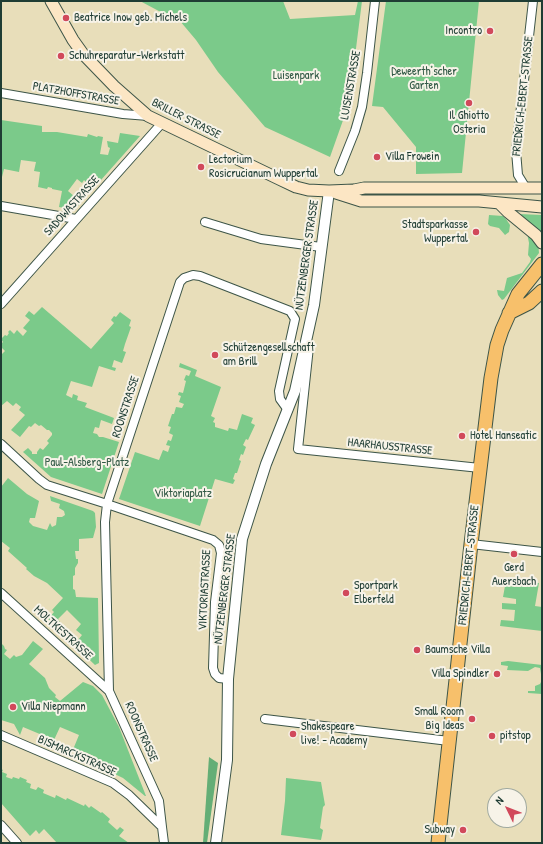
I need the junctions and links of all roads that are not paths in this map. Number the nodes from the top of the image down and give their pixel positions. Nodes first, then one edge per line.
1 (51, 1) edge
2 (375, 1) edge
3 (533, 1) edge
4 (1, 93) edge
5 (148, 116) junction
6 (162, 123) junction
7 (339, 171) dead end
8 (420, 188) junction
9 (526, 188) junction
10 (542, 188) edge
11 (329, 191) junction
12 (420, 201) junction
13 (499, 203) junction
14 (1, 206) edge
15 (542, 207) edge
16 (76, 220) junction
17 (205, 222) dead end
18 (542, 243) edge
19 (321, 247) junction
20 (542, 264) edge
21 (542, 291) edge
22 (1, 304) edge
23 (510, 313) junction
24 (310, 323) junction
25 (288, 410) junction
26 (1, 444) edge
27 (298, 449) joint
28 (480, 468) junction
29 (107, 504) junction
30 (471, 544) junction
31 (542, 552) edge
32 (1, 593) edge
33 (228, 679) junction
34 (109, 691) junction
35 (265, 719) dead end
36 (1, 735) edge
37 (449, 741) junction
38 (1, 825) edge
39 (162, 827) junction
40 (17, 843) edge
41 (164, 843) edge
42 (216, 843) edge
43 (438, 843) edge

1 - 5 main road, BRILLER STRASSE
2 - 7 street, LUISENSTRASSE
3 - 9 street, FRIEDRICH-EBERT-STRASSE
4 - 5 street, PLATZHOFFSTRASSE
5 - 6 main road, BRILLER STRASSE
6 - 11 main road, BRILLER STRASSE
6 - 16 street, SADOWASTRASSE
8 - 9 main road, BRILLER STRASSE
8 - 11 main road, BRILLER STRASSE
8 - 12 main road
9 - 10 main road, BRILLER STRASSE
11 - 12 main road, BRILLER STRASSE
11 - 19 street, NÜTZENBERGER STRASSE
12 - 13 main road, BRILLER STRASSE
13 - 15 main road, BRILLER STRASSE
13 - 18 main road
14 - 16 street
16 - 22 street, SADOWASTRASSE
17 - 19 street
19 - 24 street, NÜTZENBERGER STRASSE
20 - 23 main road, FRIEDRICH-EBERT-STRASSE
21 - 23 main road
23 - 28 main road, FRIEDRICH-EBERT-STRASSE
24 - 25 street, NÜTZENBERGER STRASSE
24 - 27 street, NÜTZENBERGER STRASSE
25 - 29 street, ROONSTRASSE
25 - 33 street, NÜTZENBERGER STRASSE
26 - 29 street, VIKTORIASTRASSE
27 - 28 street, HAARHAUSSTRASSE
28 - 30 main road, FRIEDRICH-EBERT-STRASSE
29 - 33 street, VIKTORIASTRASSE
29 - 34 street, ROONSTRASSE
30 - 31 street
30 - 37 main road, FRIEDRICH-EBERT-STRASSE
32 - 34 street, MOLTKESTRASSE
33 - 42 street, NÜTZENBERGER STRASSE
34 - 39 street, ROONSTRASSE
35 - 37 street
36 - 39 street, BISMARCKSTRASSE
37 - 43 main road, FRIEDRICH-EBERT-STRASSE
38 - 40 street
39 - 41 street

